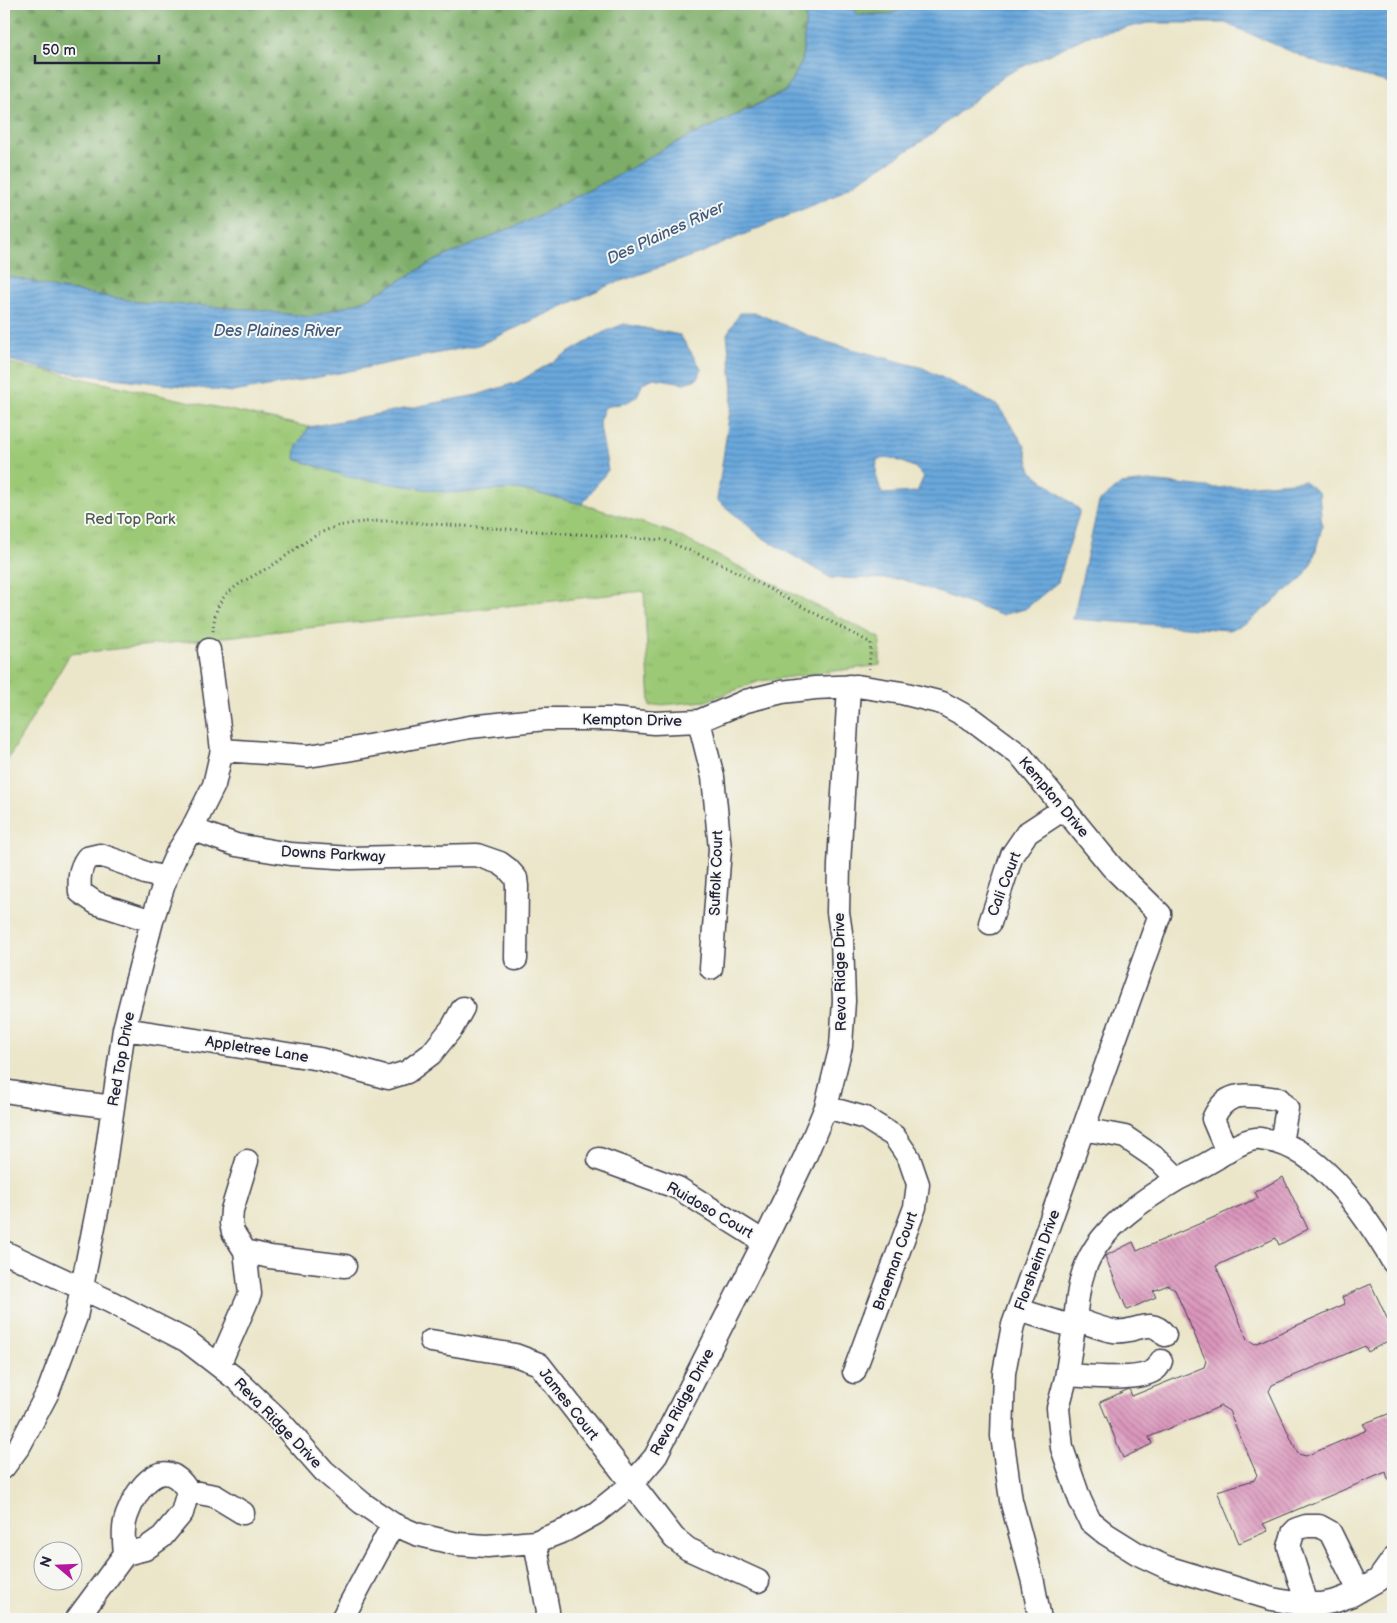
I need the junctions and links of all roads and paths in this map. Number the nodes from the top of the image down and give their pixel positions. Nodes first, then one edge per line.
1 (209, 650) joint
2 (859, 681) junction
3 (699, 720) junction
4 (222, 750) junction
5 (1065, 808) junction
6 (192, 829) junction
7 (166, 878) junction
8 (1160, 914) joint
9 (152, 921) junction
10 (990, 923) dead end
11 (516, 959) dead end
12 (711, 968) dead end
13 (463, 1008) dead end
14 (124, 1029) junction
15 (4, 1090) edge
16 (113, 1107) junction
17 (826, 1107) junction
18 (1083, 1129) junction
19 (1281, 1143) junction
20 (1227, 1152) junction
21 (599, 1159) dead end
22 (247, 1161) dead end
23 (1178, 1178) junction
24 (764, 1242) junction
25 (245, 1251) junction
26 (4, 1252) edge
27 (1393, 1262) edge
28 (344, 1266) dead end
29 (82, 1288) junction
30 (1019, 1310) junction
31 (1074, 1323) junction
32 (1165, 1335) dead end
33 (431, 1341) dead end
34 (1161, 1361) dead end
35 (218, 1365) junction
36 (854, 1372) dead end
37 (1066, 1375) junction
38 (4, 1467) edge
39 (631, 1485) junction
40 (188, 1491) junction
41 (243, 1514) dead end
42 (393, 1524) junction
43 (535, 1542) junction
44 (125, 1554) junction
45 (1393, 1559) edge
46 (758, 1581) dead end
47 (1359, 1591) junction
48 (1307, 1604) junction
49 (77, 1619) edge
50 (342, 1619) edge
51 (547, 1619) edge
52 (1040, 1619) edge

1 - 2 path
1 - 4 street, Red Top Drive
2 - 3 street, Kempton Drive
2 - 5 street, Kempton Drive
2 - 17 street, Reva Ridge Drive
3 - 4 street, Kempton Drive
3 - 12 street, Suffolk Court
4 - 6 street, Red Top Drive
5 - 8 street, Kempton Drive
5 - 10 street, Cali Court
6 - 7 street, Red Top Drive
6 - 11 street, Downs Parkway
7 - 9 street, Red Top Drive
7 - 9 street
8 - 18 street, Florsheim Drive
9 - 14 street, Red Top Drive
13 - 14 street, Appletree Lane
14 - 16 street, Red Top Drive
15 - 16 street
16 - 29 street, Red Top Drive
17 - 24 street, Reva Ridge Drive
17 - 36 street, Braeman Court
18 - 23 street
18 - 30 street, Florsheim Drive
19 - 20 street
19 - 20 street
19 - 27 street
20 - 23 street
21 - 24 street, Ruidoso Court
22 - 25 street
23 - 31 street
24 - 39 street, Reva Ridge Drive
25 - 28 street
25 - 35 street
26 - 29 street, Reva Ridge Drive
29 - 35 street, Reva Ridge Drive
29 - 38 street, Red Top Drive
30 - 31 street
30 - 52 street, Florsheim Drive
31 - 32 street
31 - 37 street
33 - 39 street, James Court
34 - 37 street
35 - 42 street, Reva Ridge Drive
37 - 48 street
39 - 43 street, Reva Ridge Drive
39 - 46 street, James Court
40 - 41 street
40 - 44 street
40 - 44 street
42 - 43 street, Reva Ridge Drive
42 - 50 street
43 - 51 street
44 - 49 street
45 - 47 street
47 - 48 street
47 - 48 street

